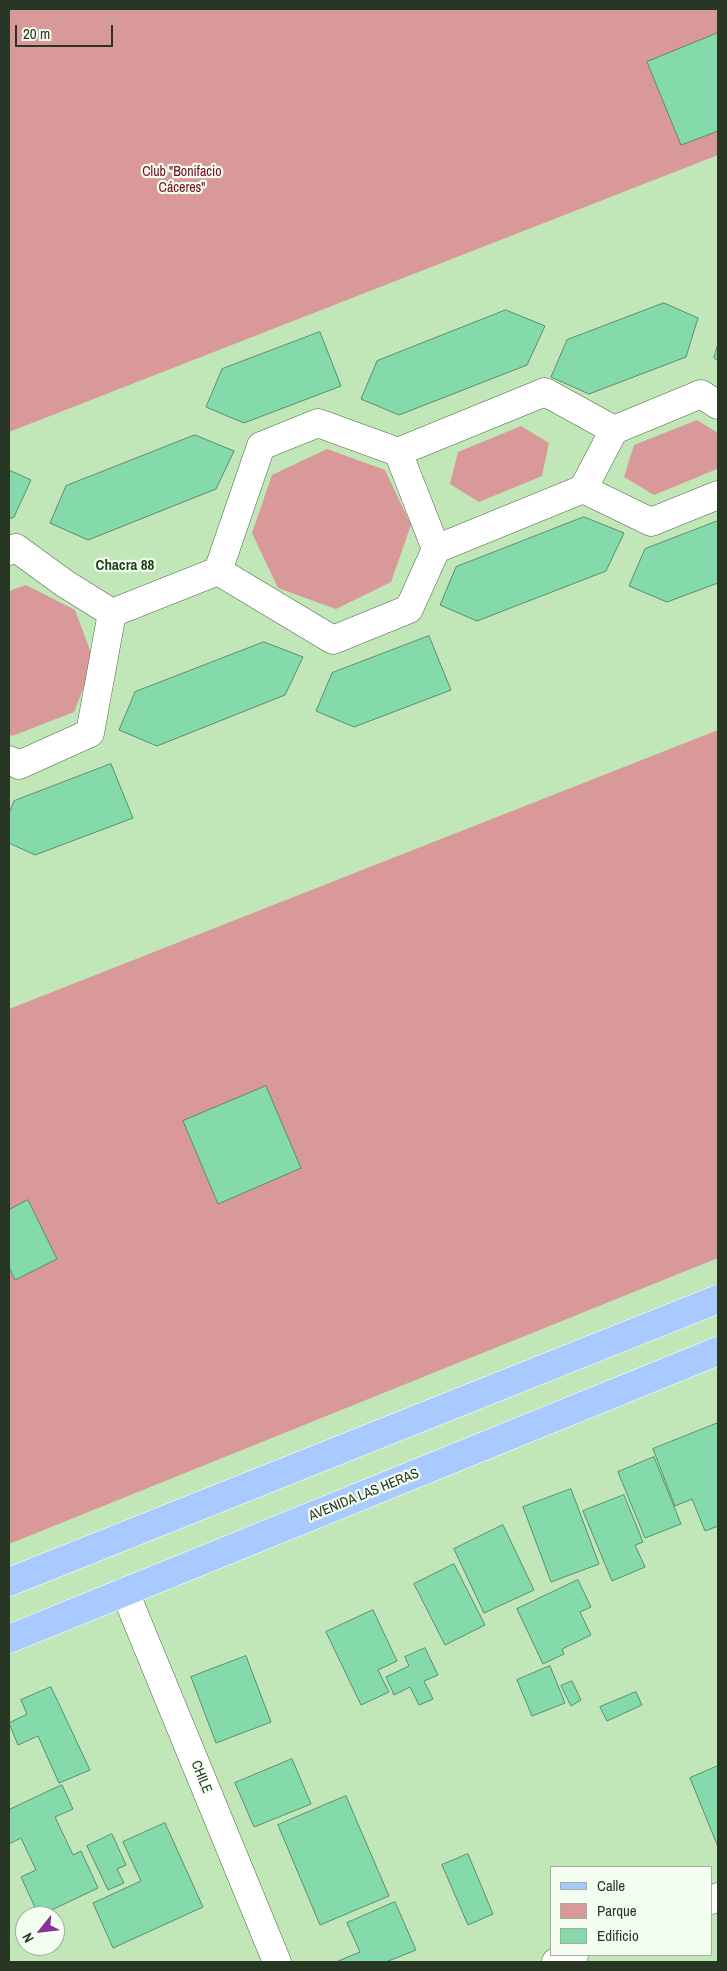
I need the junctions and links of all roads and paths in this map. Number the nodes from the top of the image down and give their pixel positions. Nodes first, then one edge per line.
1 (718, 405) edge
2 (614, 430) junction
3 (398, 452) junction
4 (582, 489) junction
5 (718, 495) edge
6 (436, 549) junction
7 (9, 551) edge
8 (218, 570) junction
9 (112, 613) junction
10 (9, 760) edge
11 (718, 1299) edge
12 (718, 1351) edge
13 (9, 1582) edge
14 (125, 1592) junction
15 (9, 1639) edge
16 (571, 1956) edge
17 (277, 1962) edge
18 (556, 1962) edge

1 - 2 street
2 - 3 street
2 - 4 street
3 - 6 street
3 - 8 street
4 - 5 street
4 - 6 street
6 - 8 street
7 - 9 street
8 - 9 street
9 - 10 street
11 - 13 main road
12 - 14 main road, AVENIDA LAS HERAS
14 - 15 main road, AVENIDA LAS HERAS
14 - 17 street, CHILE
16 - 18 street

